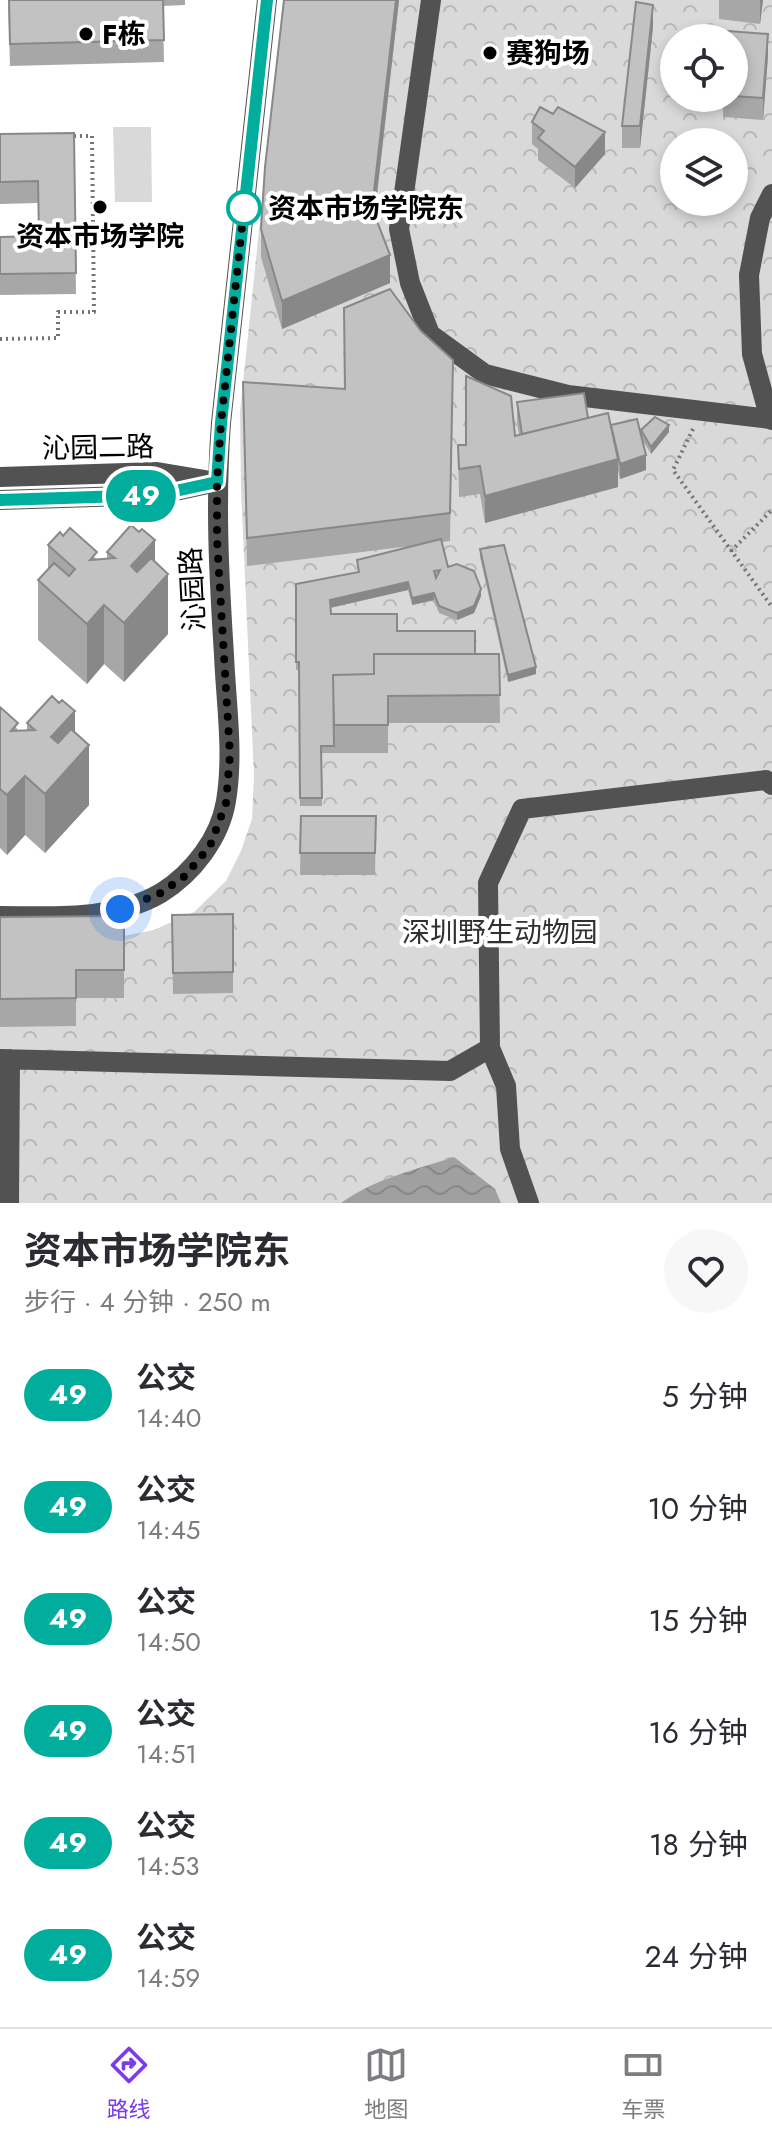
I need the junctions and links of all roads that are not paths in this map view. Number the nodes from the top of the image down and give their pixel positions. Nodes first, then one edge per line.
1 (267, 0) edge
2 (431, 0) edge
3 (772, 194) edge
4 (771, 420) edge
5 (0, 477) edge
6 (217, 482) junction
7 (0, 500) edge
8 (770, 782) edge
9 (0, 916) edge
10 (490, 1048) junction
11 (5, 1059) edge
12 (9, 1203) edge
13 (529, 1203) edge

1 - 6 street, 沁园路
2 - 4 street
3 - 4 street
5 - 6 street, 沁园二路
6 - 7 street, 沁园二路
6 - 9 street, 沁园路
8 - 10 street
10 - 11 street
10 - 13 street
11 - 12 street

